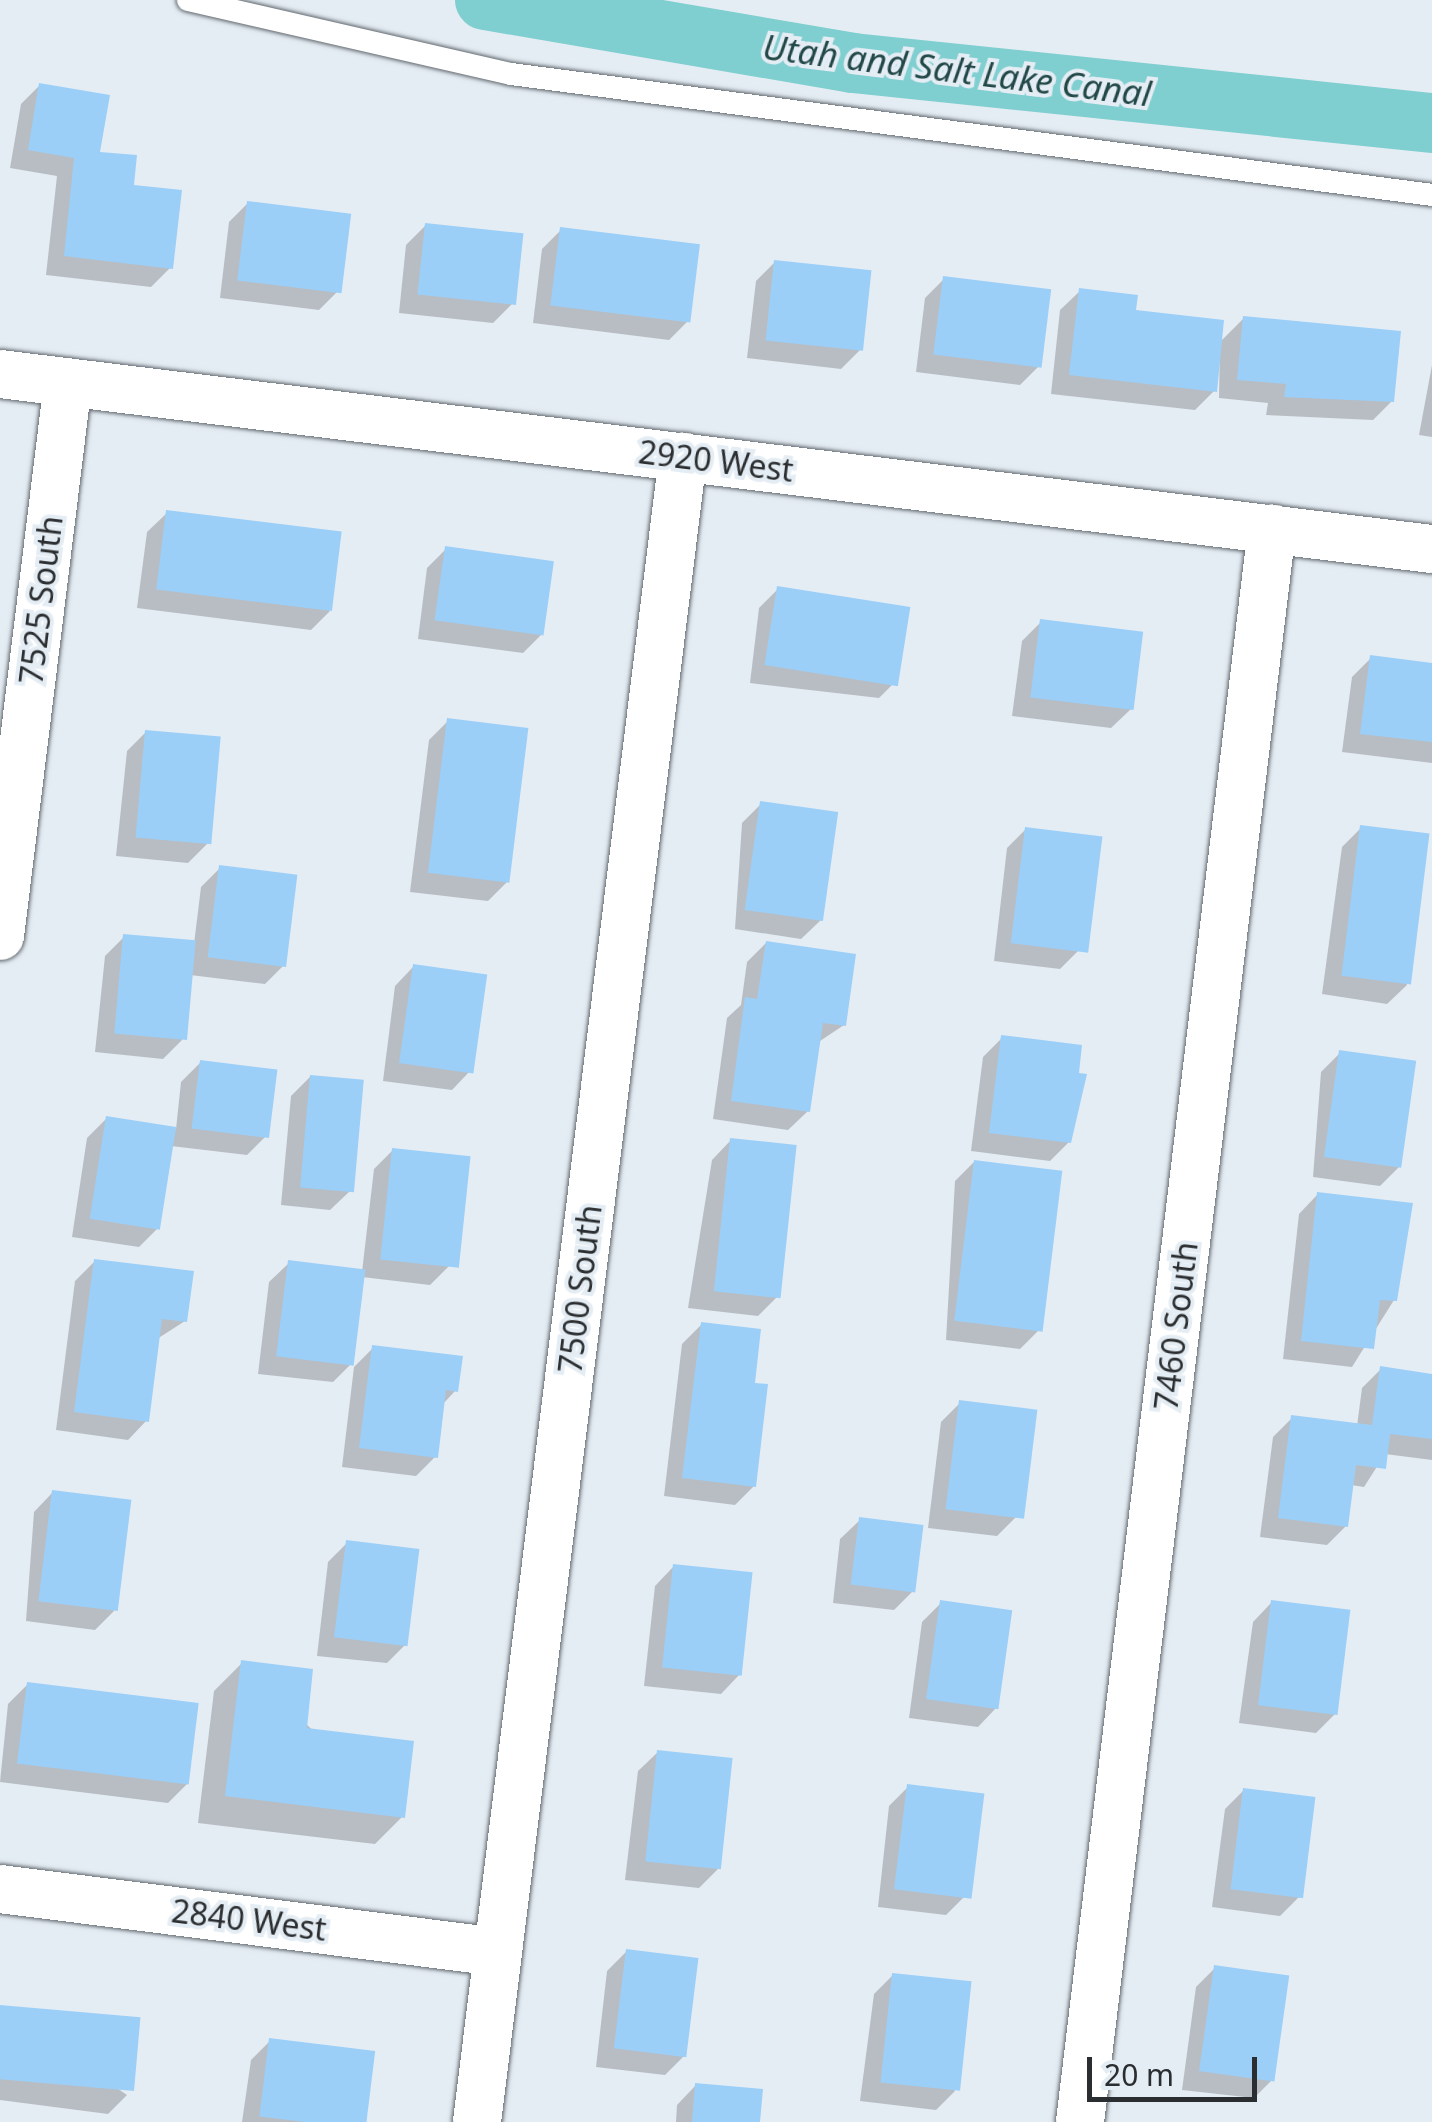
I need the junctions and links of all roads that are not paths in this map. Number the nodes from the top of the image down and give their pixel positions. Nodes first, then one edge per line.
1 (188, 0) edge
2 (1432, 195) edge
3 (0, 374) edge
4 (68, 382) junction
5 (683, 457) junction
6 (1272, 529) junction
7 (1432, 548) edge
8 (0, 936) edge
9 (0, 1889) edge
10 (498, 1952) junction
11 (478, 2122) edge
12 (1080, 2122) edge

1 - 2 lane
3 - 4 street, 2920 West
4 - 5 street, 2920 West
4 - 8 street, 7525 South
5 - 6 street, 2920 West
5 - 10 street, 7500 South
6 - 7 street, 2920 West
6 - 12 street, 7460 South
9 - 10 street, 2840 West
10 - 11 street, 7500 South

